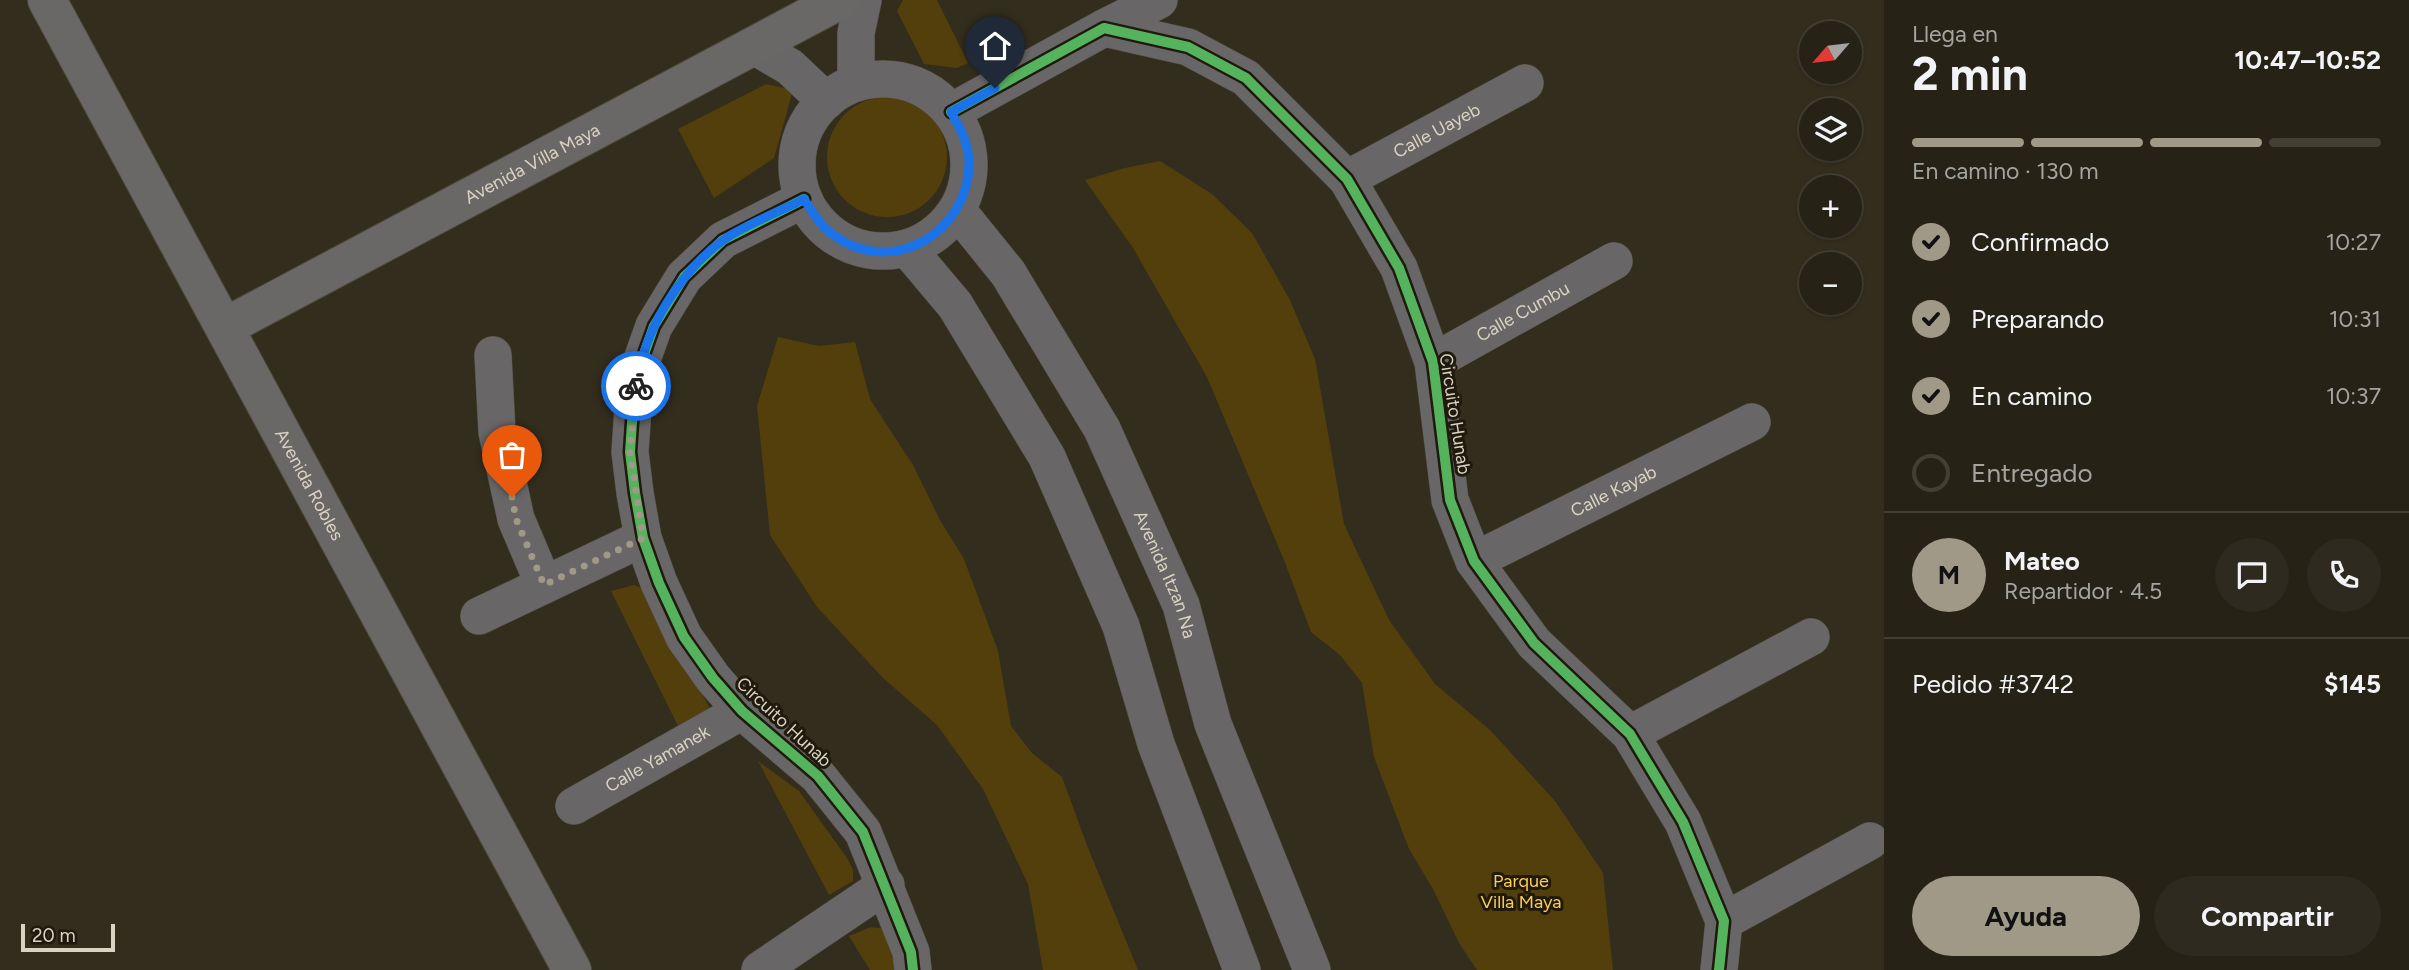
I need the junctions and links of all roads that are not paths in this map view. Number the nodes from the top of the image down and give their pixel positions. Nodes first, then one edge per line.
1 (47, 0) edge
2 (840, 0) edge
3 (863, 0) edge
4 (1159, 0) edge
5 (1104, 28) junction
6 (754, 46) junction
7 (1525, 83) dead end
8 (841, 92) junction
9 (951, 112) junction
10 (1347, 179) junction
11 (804, 199) junction
12 (957, 210) junction
13 (906, 248) junction
14 (1614, 261) dead end
15 (225, 327) junction
16 (492, 355) dead end
17 (1433, 362) junction
18 (1752, 422) dead end
19 (643, 538) junction
20 (1474, 561) junction
21 (544, 585) junction
22 (479, 616) dead end
23 (1811, 637) dead end
24 (742, 711) junction
25 (1213, 724) junction
26 (1630, 734) junction
27 (1156, 744) junction
28 (574, 806) dead end
29 (1870, 841) dead end
30 (886, 885) junction
31 (1724, 921) junction
32 (572, 970) edge
33 (760, 970) edge
34 (914, 970) edge
35 (1242, 970) edge
36 (1312, 970) edge
37 (1719, 970) edge

1 - 15 main road, Avenida Robles
2 - 6 main road, Avenida Villa Maya
3 - 8 street
4 - 5 street
5 - 9 street
5 - 10 street, Circuito Hunab
6 - 8 street
6 - 15 main road, Avenida Villa Maya
7 - 10 street, Calle Uayeb
8 - 9 street
8 - 11 street
9 - 12 street
10 - 17 street, Circuito Hunab
11 - 13 street
11 - 19 street, Circuito Hunab
12 - 13 street
12 - 25 street, Avenida Itzan Na
13 - 27 street
14 - 17 street, Calle Cumbu
15 - 32 main road, Avenida Robles
16 - 21 street
17 - 20 street, Circuito Hunab
18 - 20 street, Calle Kayab
19 - 21 street
19 - 24 street, Circuito Hunab
20 - 26 street, Circuito Hunab
21 - 22 street
23 - 26 street
24 - 28 street, Calle Yamanek
24 - 30 street, Circuito Hunab
25 - 27 street
25 - 36 street, Avenida Itzan Na
26 - 31 street, Circuito Hunab
27 - 35 street
29 - 31 street
30 - 33 street
30 - 34 street, Circuito Hunab
31 - 37 street, Circuito Hunab

